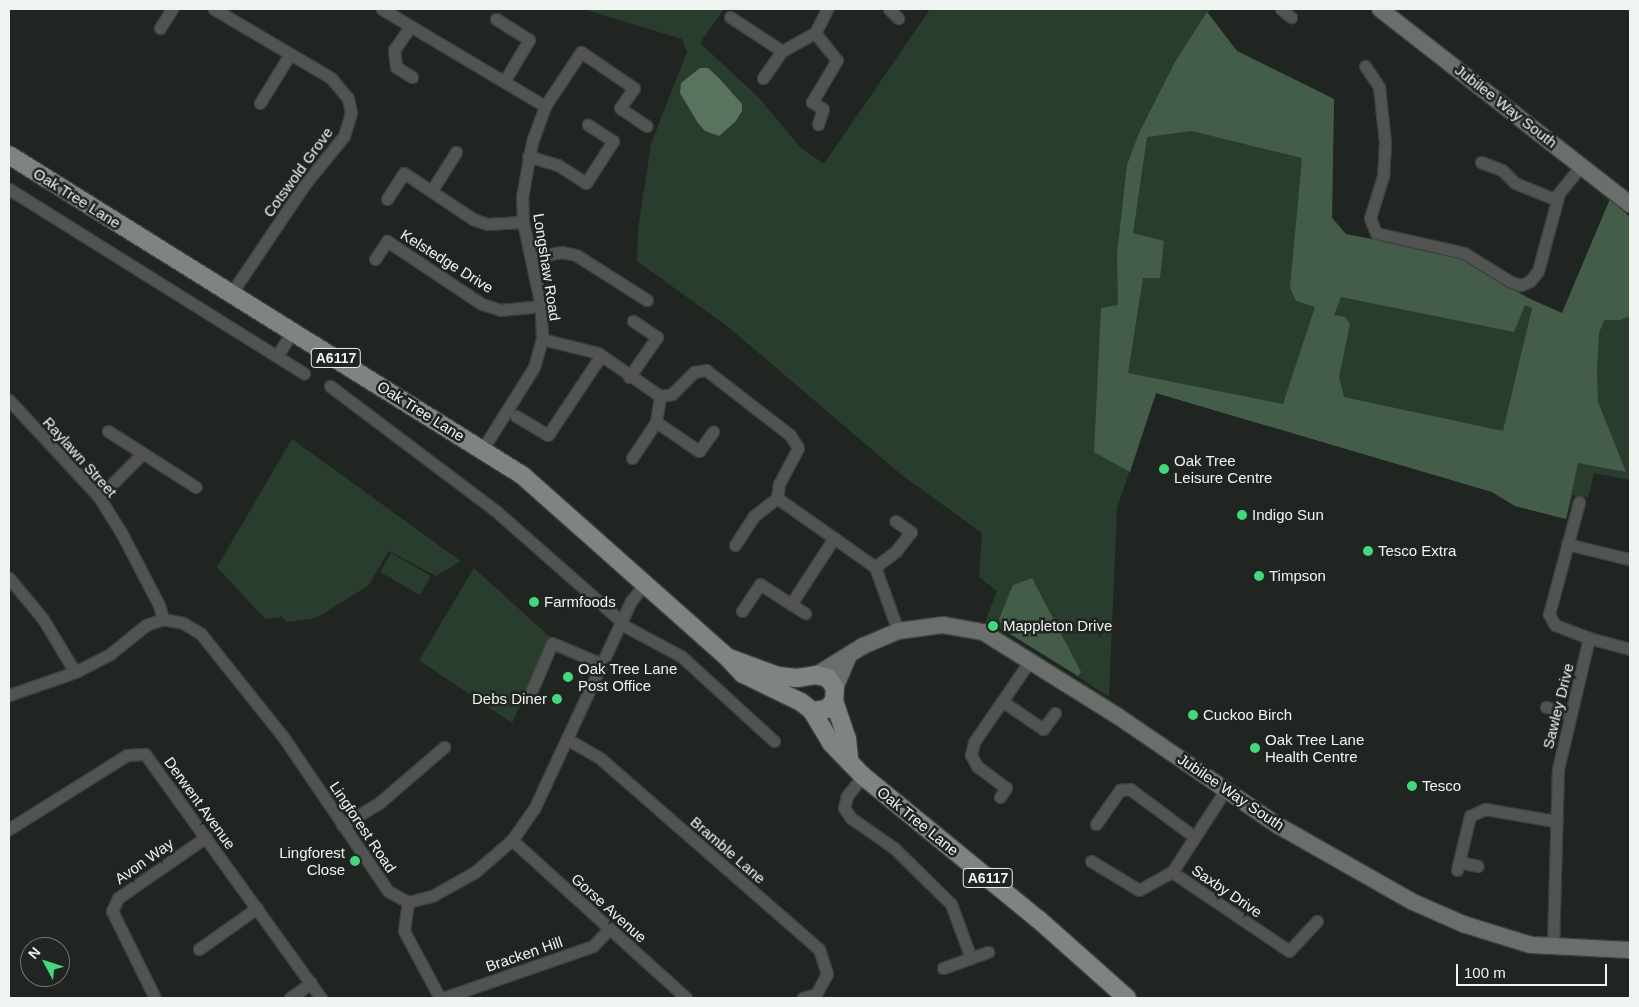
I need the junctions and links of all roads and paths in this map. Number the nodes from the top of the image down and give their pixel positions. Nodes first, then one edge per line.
1 (172, 9) edge
2 (213, 9) edge
3 (382, 9) edge
4 (827, 9) edge
5 (889, 9) edge
6 (1281, 9) edge
7 (1380, 9) edge
8 (730, 17) dead end
9 (1291, 17) dead end
10 (898, 18) dead end
11 (496, 19) dead end
12 (410, 27) junction
13 (160, 28) dead end
14 (816, 33) junction
15 (782, 51) junction
16 (290, 54) junction
17 (1365, 66) dead end
18 (412, 77) dead end
19 (763, 78) dead end
20 (505, 80) junction
21 (260, 103) dead end
22 (545, 106) junction
23 (588, 124) dead end
24 (818, 124) dead end
25 (647, 126) dead end
26 (456, 152) dead end
27 (9, 155) edge
28 (528, 156) junction
29 (1481, 162) dead end
30 (1582, 165) junction
31 (9, 189) edge
32 (432, 190) junction
33 (387, 199) dead end
34 (1557, 200) junction
35 (1630, 204) edge
36 (523, 222) junction
37 (532, 258) junction
38 (375, 259) dead end
39 (230, 295) junction
40 (647, 300) dead end
41 (541, 306) junction
42 (633, 321) dead end
43 (292, 332) junction
44 (542, 339) junction
45 (277, 356) junction
46 (600, 357) junction
47 (304, 373) dead end
48 (629, 377) junction
49 (330, 386) dead end
50 (660, 396) junction
51 (9, 400) edge
52 (516, 416) dead end
53 (656, 422) junction
54 (108, 431) dead end
55 (713, 432) dead end
56 (482, 450) junction
57 (144, 453) junction
58 (632, 458) dead end
59 (196, 487) dead end
60 (99, 497) junction
61 (777, 498) junction
62 (1578, 502) dead end
63 (895, 521) dead end
64 (834, 538) junction
65 (1567, 544) junction
66 (735, 545) dead end
67 (1629, 559) edge
68 (875, 567) junction
69 (9, 578) edge
70 (645, 584) junction
71 (791, 604) junction
72 (742, 611) dead end
73 (804, 613) dead end
74 (162, 619) junction
75 (621, 623) junction
76 (898, 631) junction
77 (1589, 638) junction
78 (1630, 649) edge
79 (728, 658) junction
80 (848, 658) junction
81 (1031, 659) junction
82 (602, 664) junction
83 (75, 672) junction
84 (812, 676) junction
85 (531, 692) dead end
86 (9, 695) edge
87 (835, 695) junction
88 (1002, 701) junction
89 (806, 706) junction
90 (1546, 707) dead end
91 (1055, 713) dead end
92 (1571, 716) junction
93 (567, 739) junction
94 (774, 741) dead end
95 (444, 747) dead end
96 (849, 759) junction
97 (863, 776) junction
98 (1226, 789) junction
99 (1000, 797) dead end
100 (1555, 821) junction
101 (1096, 824) dead end
102 (342, 825) junction
103 (9, 829) edge
104 (1193, 836) junction
105 (206, 837) junction
106 (512, 840) junction
107 (1091, 861) dead end
108 (1478, 866) dead end
109 (1172, 872) junction
110 (408, 902) junction
111 (257, 908) junction
112 (1317, 921) dead end
113 (609, 929) junction
114 (1553, 946) junction
115 (200, 949) dead end
116 (1630, 950) edge
117 (988, 952) dead end
118 (971, 958) junction
119 (943, 968) dead end
120 (311, 983) junction
121 (155, 998) edge
122 (290, 998) edge
123 (321, 998) edge
124 (441, 998) edge
125 (686, 998) edge
126 (803, 998) edge
127 (1127, 998) edge

1 - 13 street
2 - 16 street, Cotswold Grove
3 - 12 street
4 - 14 street
5 - 10 street
6 - 9 street
7 - 30 street, Jubilee Way South
8 - 15 street
11 - 20 street
12 - 18 street
12 - 20 street
14 - 15 street
14 - 24 street
15 - 19 street
16 - 21 street
16 - 39 street, Cotswold Grove
17 - 34 street
20 - 22 street
22 - 25 street, Longshaw Road
22 - 28 street, Longshaw Road
23 - 28 street
26 - 32 street
27 - 39 main road, Oak Tree Lane / A6117
28 - 36 street, Longshaw Road
29 - 34 street
30 - 34 street
30 - 35 street, Jubilee Way South
31 - 45 street, Oak Tree Lane
32 - 33 street
32 - 36 street
36 - 37 street, Longshaw Road
37 - 40 street
37 - 41 street, Longshaw Road
38 - 41 street, Kelstedge Drive
39 - 43 main road, Oak Tree Lane / A6117
41 - 44 street, Longshaw Road
42 - 48 street
43 - 45 street
43 - 56 main road, Oak Tree Lane / A6117
44 - 46 street
44 - 56 street, Longshaw Road
45 - 47 street, Oak Tree Lane
46 - 48 street
46 - 52 street
48 - 50 street
49 - 75 street, Oak Tree Lane
50 - 53 street
50 - 61 street
51 - 60 street, Raylawn Street
53 - 55 street
53 - 58 street
54 - 57 street
56 - 70 main road, Oak Tree Lane / A6117
57 - 59 street
57 - 60 street
60 - 74 street, Raylawn Street
61 - 64 street
61 - 66 street
62 - 65 street
63 - 68 street
64 - 68 street
64 - 71 street
65 - 67 street
65 - 77 street
68 - 76 street
69 - 83 street
70 - 75 street
70 - 79 main road, Oak Tree Lane / A6117
71 - 72 street
71 - 73 street
74 - 83 street
74 - 102 street, Lingforest Road
75 - 82 street
75 - 94 street, Oak Tree Lane
76 - 80 street, Jubilee Way South
76 - 81 street, Jubilee Way South
77 - 78 street
77 - 92 street, Sawley Drive
79 - 84 main road, Oak Tree Lane / A6117
79 - 89 main road, Oak Tree Lane / A6117
80 - 84 street, Jubilee Way South
80 - 87 street
81 - 88 street
81 - 98 street, Jubilee Way South
82 - 85 street
82 - 93 street
83 - 86 street
84 - 87 main road
84 - 89 main road
87 - 89 main road
87 - 96 main road
88 - 91 street
88 - 99 street
89 - 96 main road, Oak Tree Lane / A6117
90 - 92 street
92 - 100 street, Sawley Drive
93 - 106 street
93 - 126 street, Bramble Lane
95 - 102 street
96 - 97 main road, Oak Tree Lane / A6117
97 - 118 street
97 - 127 main road, Oak Tree Lane / A6117
98 - 104 street, Saxby Drive
98 - 114 street, Jubilee Way South
100 - 108 street
100 - 114 street, Sawley Drive
101 - 104 street
102 - 110 street, Lingforest Road
103 - 105 street, Derwent Avenue
104 - 109 street, Saxby Drive
105 - 111 street, Derwent Avenue
105 - 121 street, Avon Way
106 - 110 street
106 - 113 street, Gorse Avenue
107 - 109 street
109 - 112 street, Saxby Drive
110 - 124 street
111 - 115 street
111 - 120 street, Derwent Avenue
113 - 124 street, Bracken Hill
113 - 125 street, Gorse Avenue
114 - 116 street, Jubilee Way South
117 - 118 street
118 - 119 street
120 - 122 street
120 - 123 street, Derwent Avenue

